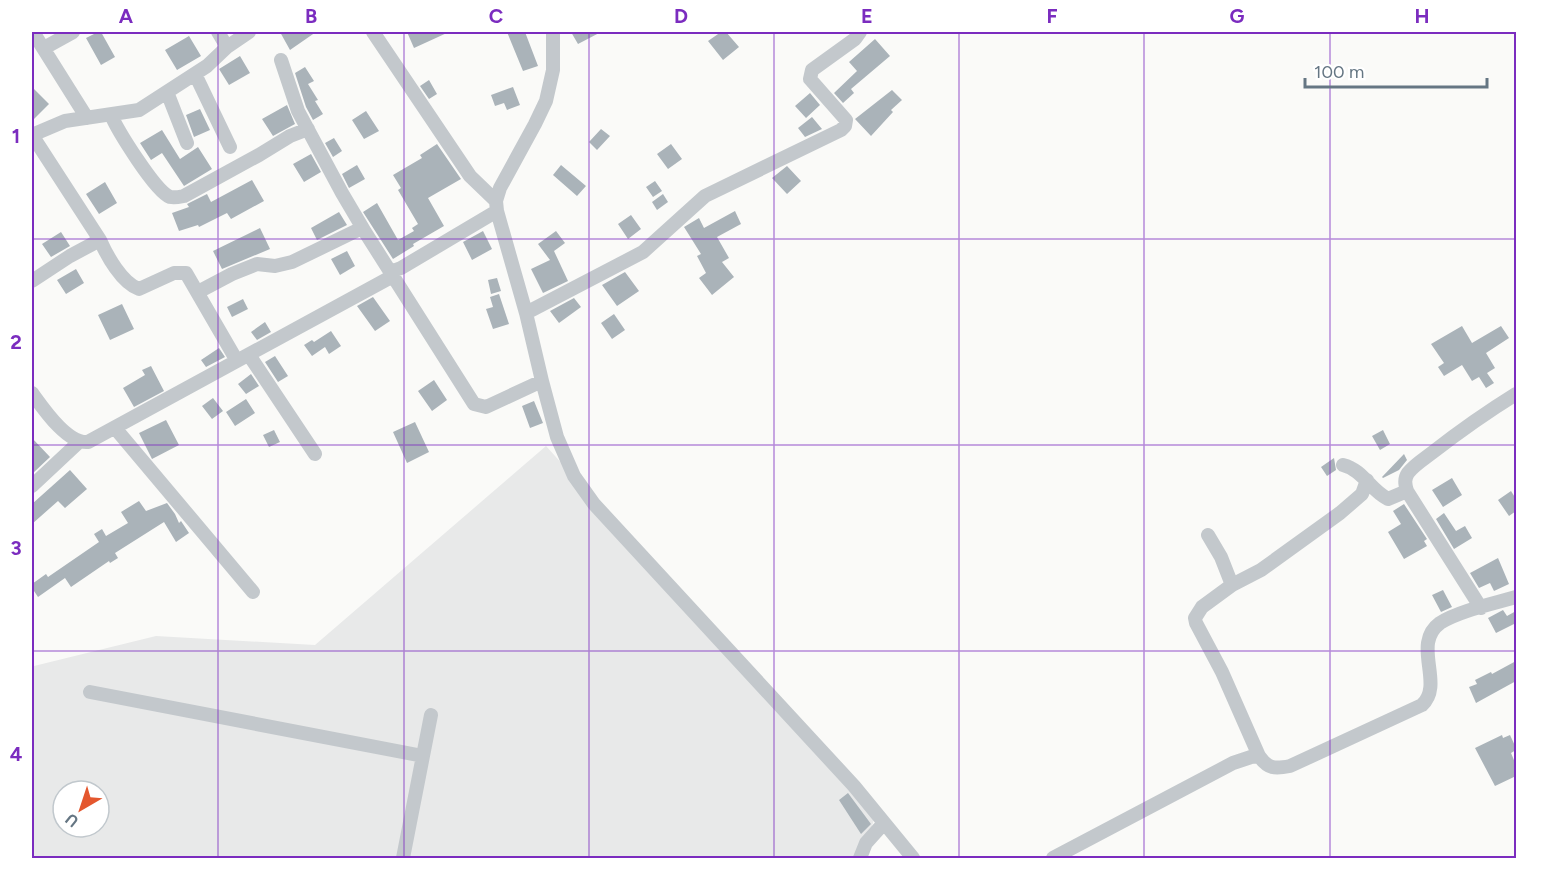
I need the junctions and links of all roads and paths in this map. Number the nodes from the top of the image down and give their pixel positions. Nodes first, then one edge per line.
1 (33, 32) edge
2 (73, 32) edge
3 (218, 32) edge
4 (249, 32) edge
5 (373, 32) edge
6 (553, 32) edge
7 (860, 32) edge
8 (227, 46) junction
9 (44, 48) junction
10 (281, 60) dead end
11 (195, 74) junction
12 (167, 92) junction
13 (111, 115) junction
14 (87, 118) junction
15 (308, 129) junction
16 (32, 135) edge
17 (187, 143) dead end
18 (230, 147) dead end
19 (496, 206) junction
20 (362, 228) junction
21 (100, 240) junction
22 (392, 274) junction
23 (32, 281) edge
24 (198, 292) junction
25 (526, 313) junction
26 (243, 358) junction
27 (542, 381) junction
28 (32, 393) edge
29 (1516, 394) edge
30 (116, 428) junction
31 (79, 442) junction
32 (315, 454) dead end
33 (1343, 465) dead end
34 (1366, 480) junction
35 (32, 486) edge
36 (1407, 491) junction
37 (1208, 536) dead end
38 (1232, 585) junction
39 (253, 592) dead end
40 (1516, 597) edge
41 (1481, 608) junction
42 (90, 692) dead end
43 (431, 715) dead end
44 (423, 756) junction
45 (1259, 756) junction
46 (884, 823) junction
47 (403, 858) edge
48 (860, 858) edge
49 (913, 858) edge
50 (1053, 858) edge

1 - 9 street
2 - 9 street
3 - 8 street
4 - 8 street
5 - 19 street
6 - 19 street
7 - 25 street
8 - 11 street
9 - 14 street
10 - 15 street
11 - 12 street
11 - 18 street
12 - 13 street
12 - 17 street
13 - 14 street
13 - 15 street
14 - 16 street
15 - 20 street
16 - 21 street
19 - 22 street
19 - 25 street
20 - 22 street
20 - 24 street
21 - 23 street
21 - 24 street
22 - 26 street
22 - 27 street
24 - 26 street
25 - 27 street
26 - 30 street
26 - 32 street
27 - 46 street
28 - 31 street
29 - 36 street
30 - 31 street
30 - 39 street
31 - 35 street
33 - 34 street
34 - 36 street
34 - 38 street
36 - 41 street
37 - 38 street
38 - 45 street
40 - 41 street
41 - 45 street
42 - 44 street
43 - 44 street
44 - 47 street
45 - 50 street
46 - 48 street
46 - 49 street

